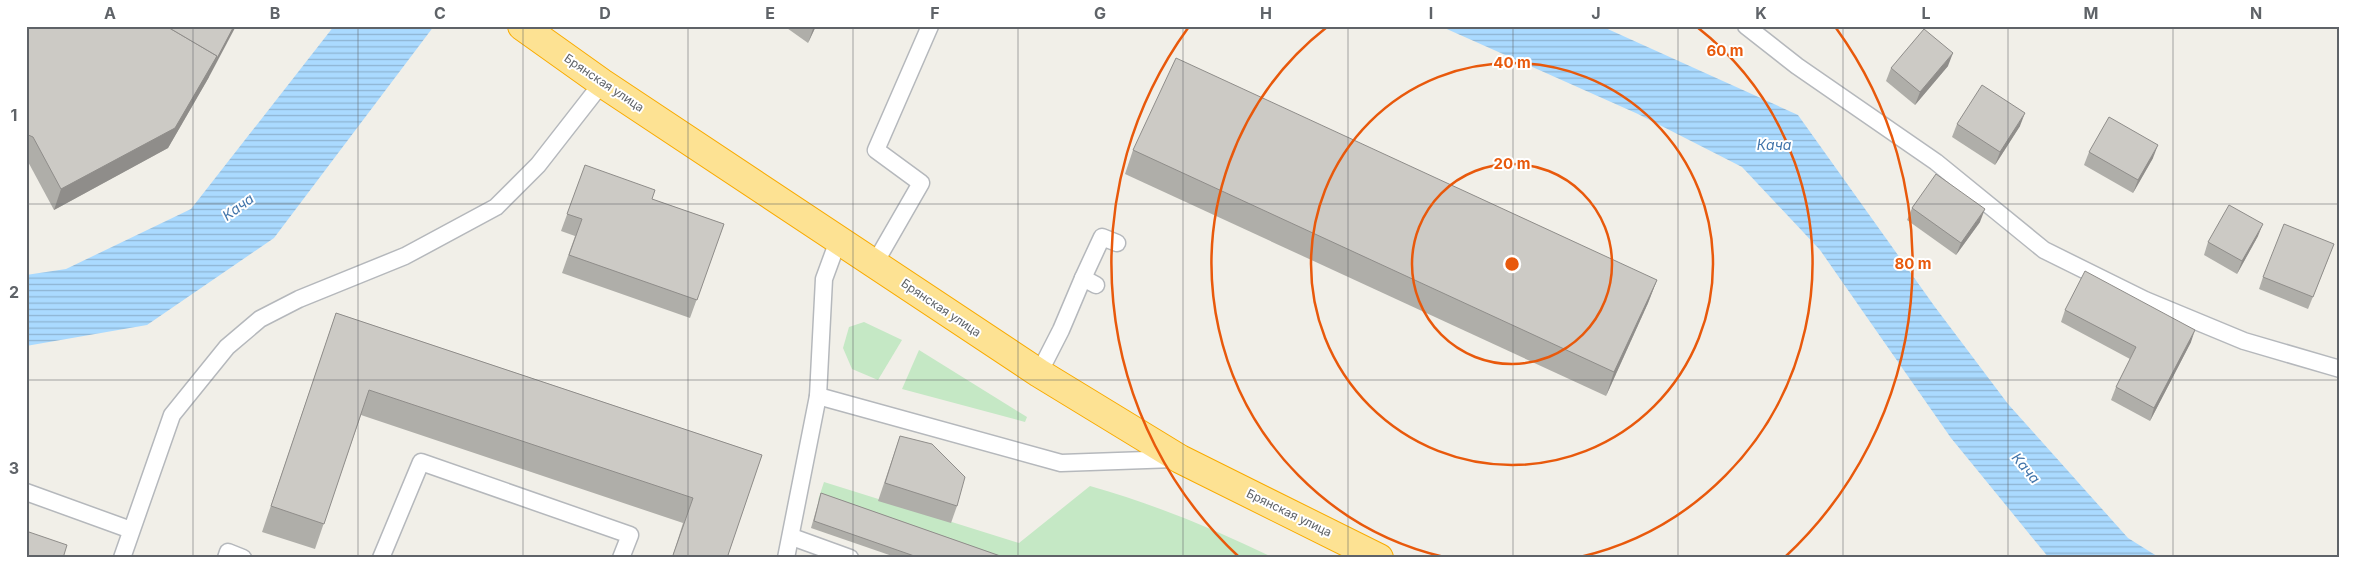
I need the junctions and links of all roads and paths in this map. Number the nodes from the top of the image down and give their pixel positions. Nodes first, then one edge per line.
1 (522, 26) edge
2 (930, 26) edge
3 (1746, 26) edge
4 (602, 83) junction
5 (839, 238) junction
6 (1117, 244) dead end
7 (875, 263) junction
8 (2340, 369) edge
9 (1039, 373) junction
10 (818, 396) junction
11 (1180, 458) junction
12 (26, 492) edge
13 (131, 530) junction
14 (792, 537) junction
15 (122, 558) edge
16 (226, 558) edge
17 (243, 558) edge
18 (381, 558) edge
19 (621, 558) edge
20 (786, 558) edge
21 (850, 558) edge
22 (1379, 558) edge

1 - 4 highway, Брянская улица
2 - 7 lane
3 - 8 lane
4 - 5 highway, Брянская улица
4 - 13 lane
5 - 7 highway, Брянская улица
5 - 10 lane
6 - 9 lane
7 - 9 highway, Брянская улица
9 - 11 highway, Брянская улица
10 - 11 lane
10 - 14 lane
11 - 22 highway, Брянская улица
12 - 13 lane
13 - 15 lane
14 - 20 lane
14 - 21 lane
16 - 17 lane
18 - 19 lane

